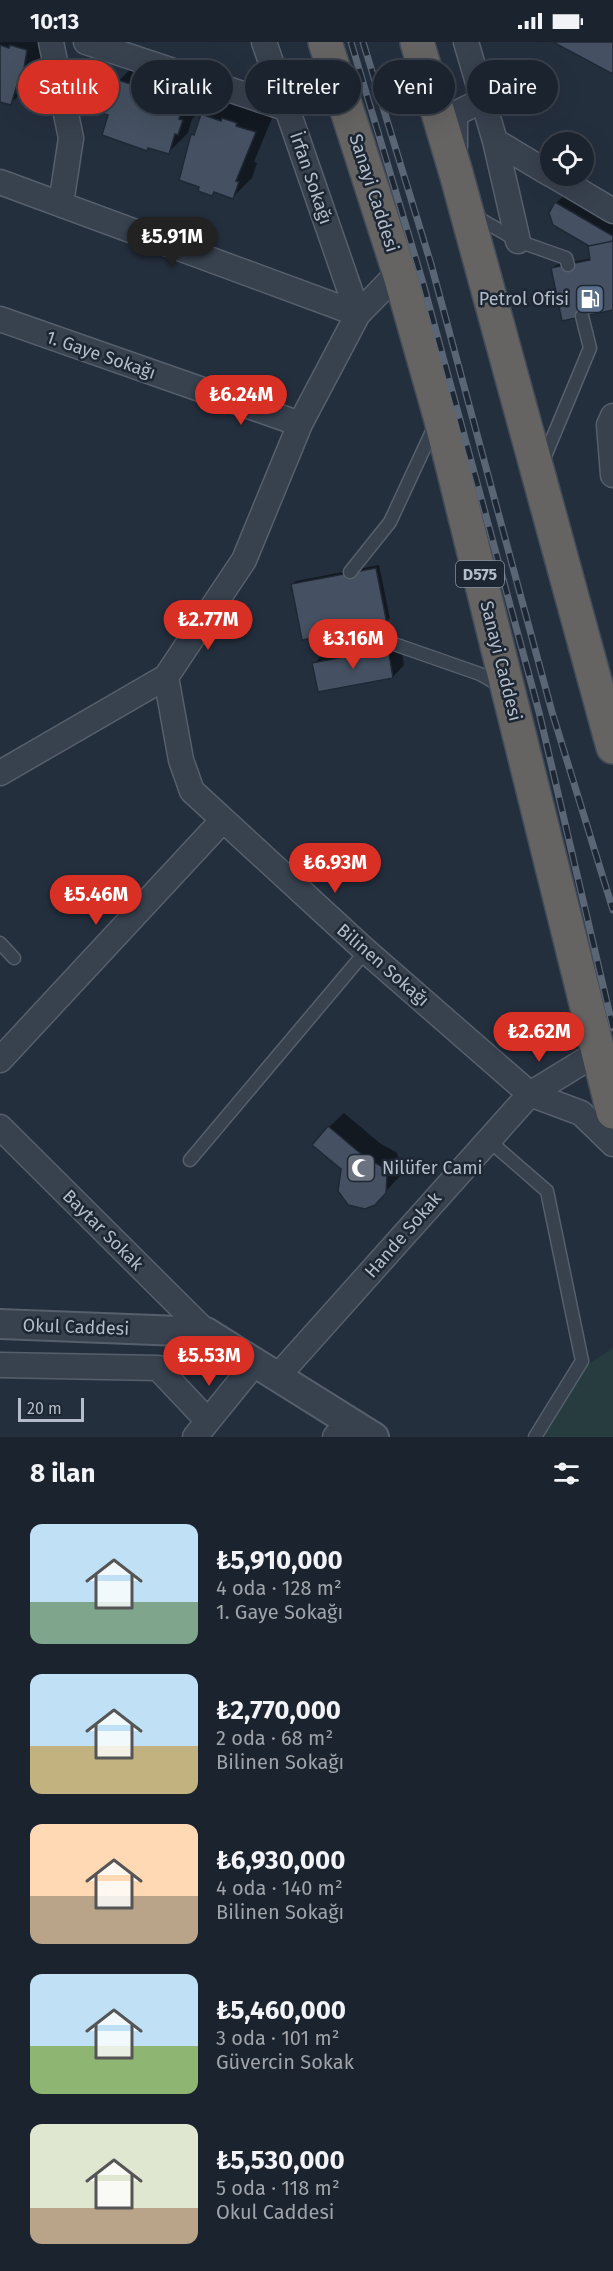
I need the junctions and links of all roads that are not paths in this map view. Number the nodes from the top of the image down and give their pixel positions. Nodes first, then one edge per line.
1 (51, 42) edge
2 (86, 42) edge
3 (264, 42) edge
4 (325, 42) edge
5 (417, 42) edge
6 (466, 42) edge
7 (270, 60) edge
8 (471, 60) edge
9 (245, 95) edge
10 (467, 108) edge
11 (290, 114) edge
12 (486, 114) edge
13 (495, 141) junction
14 (540, 168) edge
15 (456, 172) junction
16 (0, 182) edge
17 (571, 186) edge
18 (62, 204) junction
19 (465, 211) junction
20 (613, 211) edge
21 (518, 241) junction
22 (568, 265) dead end
23 (399, 272) junction
24 (358, 314) junction
25 (582, 316) dead end
26 (0, 319) edge
27 (440, 416) junction
28 (612, 423) edge
29 (300, 424) junction
30 (613, 475) edge
31 (539, 476) junction
32 (350, 572) dead end
33 (374, 637) dead end
34 (166, 677) junction
35 (509, 691) junction
36 (613, 747) edge
37 (0, 773) edge
38 (222, 821) junction
39 (0, 943) edge
40 (366, 951) junction
41 (14, 958) dead end
42 (597, 1053) junction
43 (0, 1060) edge
44 (530, 1094) junction
45 (613, 1112) edge
46 (0, 1127) edge
47 (487, 1139) junction
48 (613, 1144) edge
49 (190, 1160) dead end
50 (0, 1324) edge
51 (206, 1332) junction
52 (0, 1365) edge
53 (266, 1370) junction
54 (342, 1429) edge
55 (201, 1432) edge
56 (374, 1437) edge
57 (535, 1437) edge

1 - 18 street
2 - 9 street
3 - 7 street, İrfan Sokağı
4 - 23 highway, Sanayi Caddesi / D575
5 - 15 highway
6 - 8 street
10 - 15 street
11 - 24 street, İrfan Sokağı
12 - 13 street
13 - 14 street
13 - 21 street
15 - 19 highway
16 - 18 street
17 - 20 street
18 - 24 street
19 - 21 lane
19 - 31 highway
21 - 22 lane
23 - 24 street
23 - 27 highway, Sanayi Caddesi / D575
24 - 29 street
25 - 31 lane
26 - 29 street, 1. Gaye Sokağı
27 - 32 lane
27 - 35 highway, Sanayi Caddesi / D575
28 - 30 street
29 - 34 street
31 - 36 highway
33 - 35 lane
34 - 37 street
34 - 38 street, Bilinen Sokağı
35 - 42 highway, Sanayi Caddesi / D575
38 - 40 street, Bilinen Sokağı
38 - 43 street
39 - 41 lane
40 - 44 street, Bilinen Sokağı
40 - 49 lane
42 - 44 street, Hande Sokak
42 - 45 highway, Sanayi Caddesi / D575
44 - 47 street, Hande Sokak
44 - 48 street
46 - 51 street, Baytar Sokak
47 - 53 street, Hande Sokak
47 - 57 lane
50 - 51 street, Okul Caddesi
51 - 53 street
52 - 55 street
53 - 54 street
53 - 55 street, Hande Sokak
54 - 56 street

